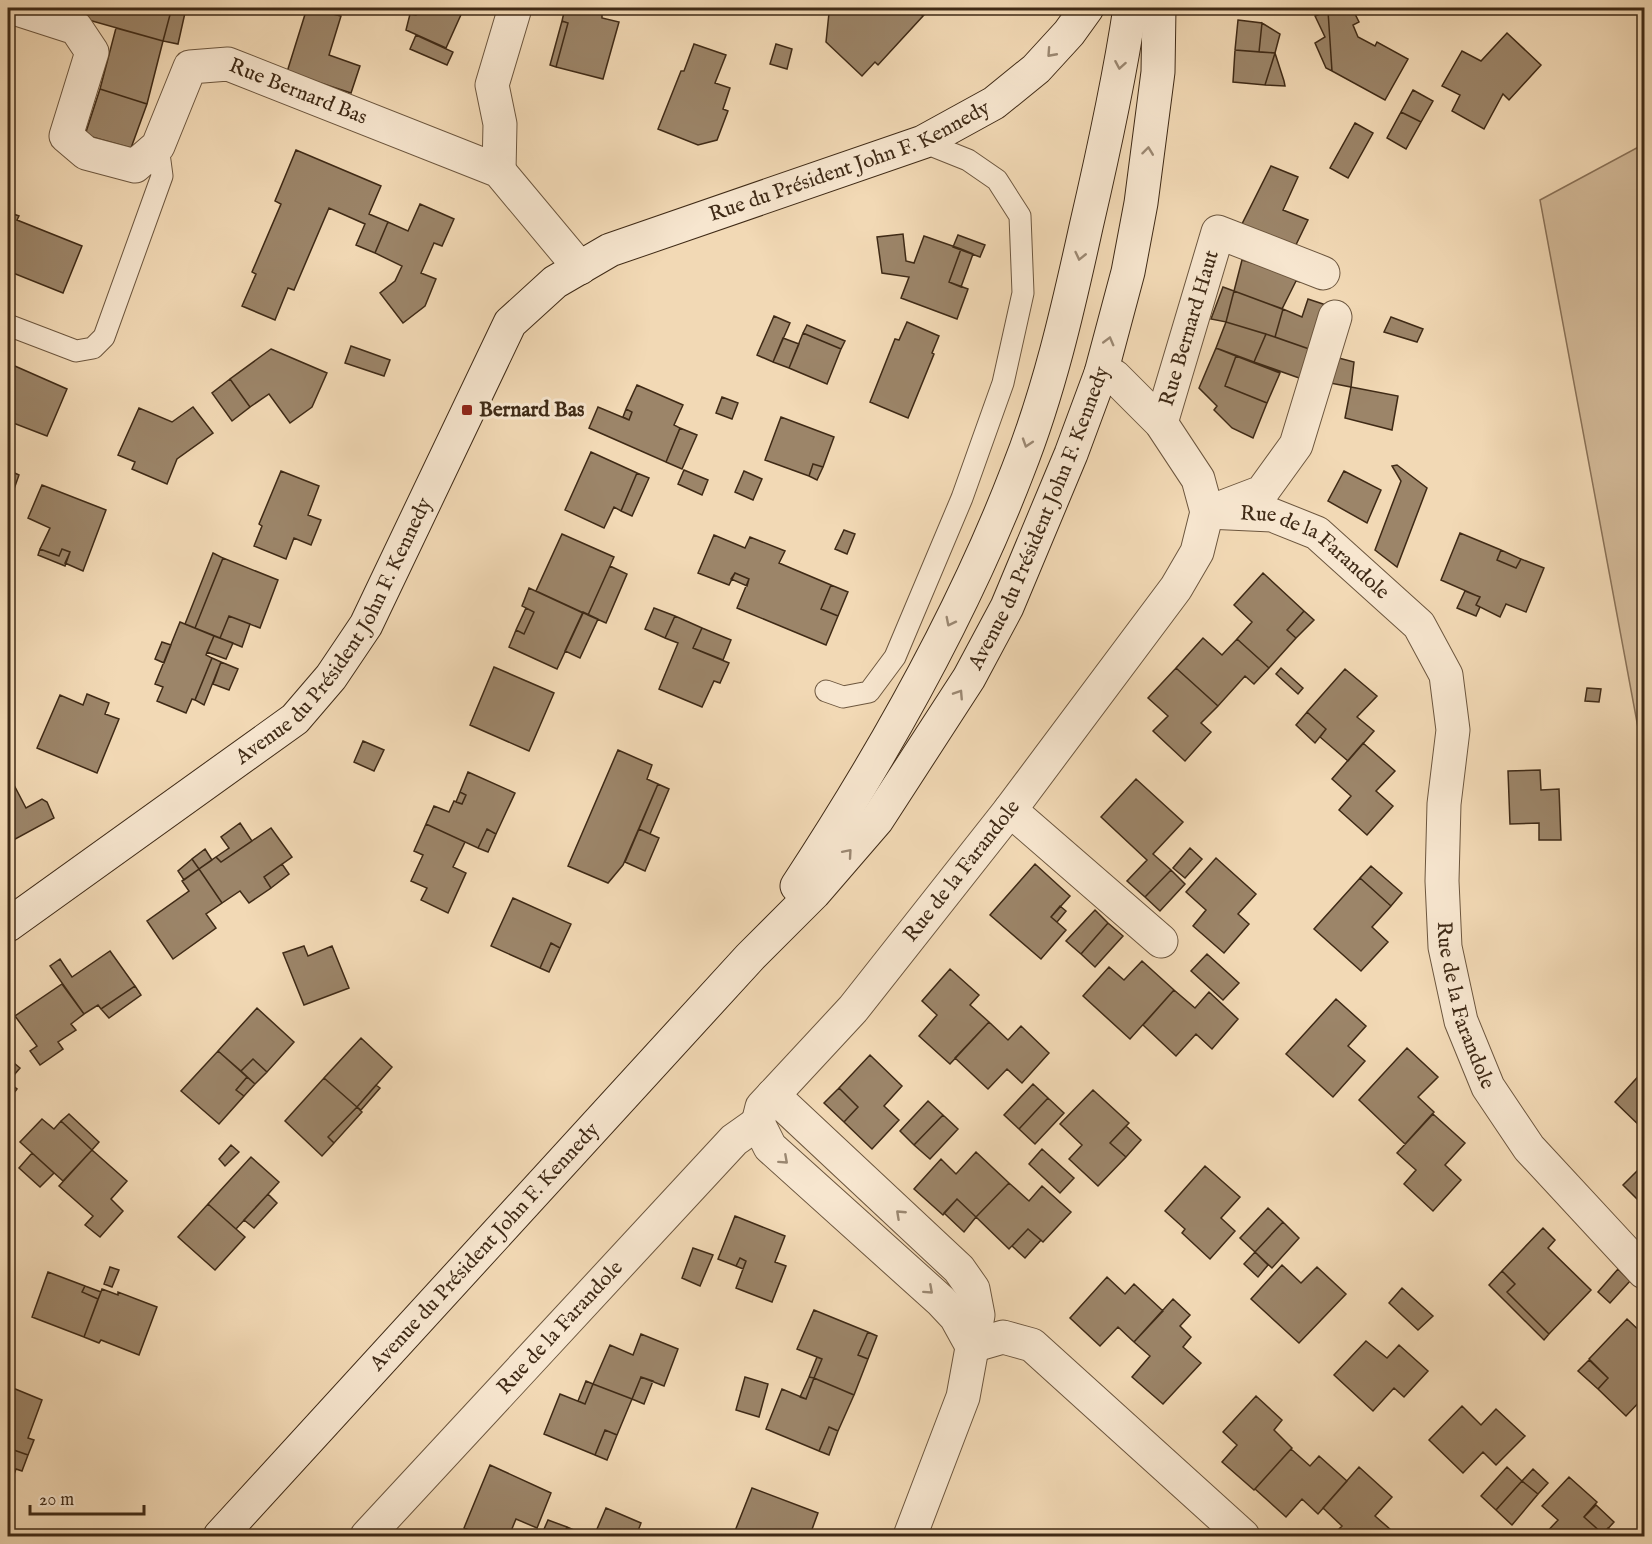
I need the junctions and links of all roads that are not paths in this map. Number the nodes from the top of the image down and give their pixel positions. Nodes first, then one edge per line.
1 (14, 8) edge
2 (515, 8) edge
3 (1087, 8) edge
4 (1130, 8) edge
5 (1159, 8) edge
6 (923, 142) junction
7 (158, 147) junction
8 (499, 171) junction
9 (580, 267) junction
10 (1323, 273) dead end
11 (1335, 317) dead end
12 (8, 325) edge
13 (1101, 373) junction
14 (1161, 423) junction
15 (1207, 512) junction
16 (826, 691) dead end
17 (1010, 810) junction
18 (8, 925) edge
19 (1161, 940) dead end
20 (750, 957) junction
21 (773, 1095) junction
22 (758, 1124) junction
23 (1644, 1272) edge
24 (972, 1346) junction
25 (919, 1534) edge
26 (220, 1536) edge
27 (367, 1536) edge
28 (1243, 1536) edge

1 - 7 street, Rue Bernard Bas
2 - 8 street
3 -> 6 street, Rue du Président John F. Kennedy
4 -> 20 street, Avenue du Président John F. Kennedy
13 -> 5 street, Avenue du Président John F. Kennedy
6 - 9 street, Rue du Président John F. Kennedy
6 - 16 lane
7 - 8 street, Rue Bernard Bas
7 - 12 lane
8 - 9 street, Rue Bernard Bas
9 - 18 street, Avenue du Président John F. Kennedy
10 - 14 street, Rue Bernard Haut
11 - 15 street
13 - 14 street, Rue Bernard Haut
20 -> 13 street, Avenue du Président John F. Kennedy
14 - 15 street, Rue Bernard Haut
15 - 17 street, Rue de la Farandole
15 - 23 street, Rue de la Farandole
17 - 19 street
17 - 21 street, Rue de la Farandole
20 - 26 street, Avenue du Président John F. Kennedy
21 - 22 street, Rue de la Farandole
24 -> 21 street
22 -> 24 street
22 - 27 street, Rue de la Farandole
24 - 25 street
24 - 28 street

